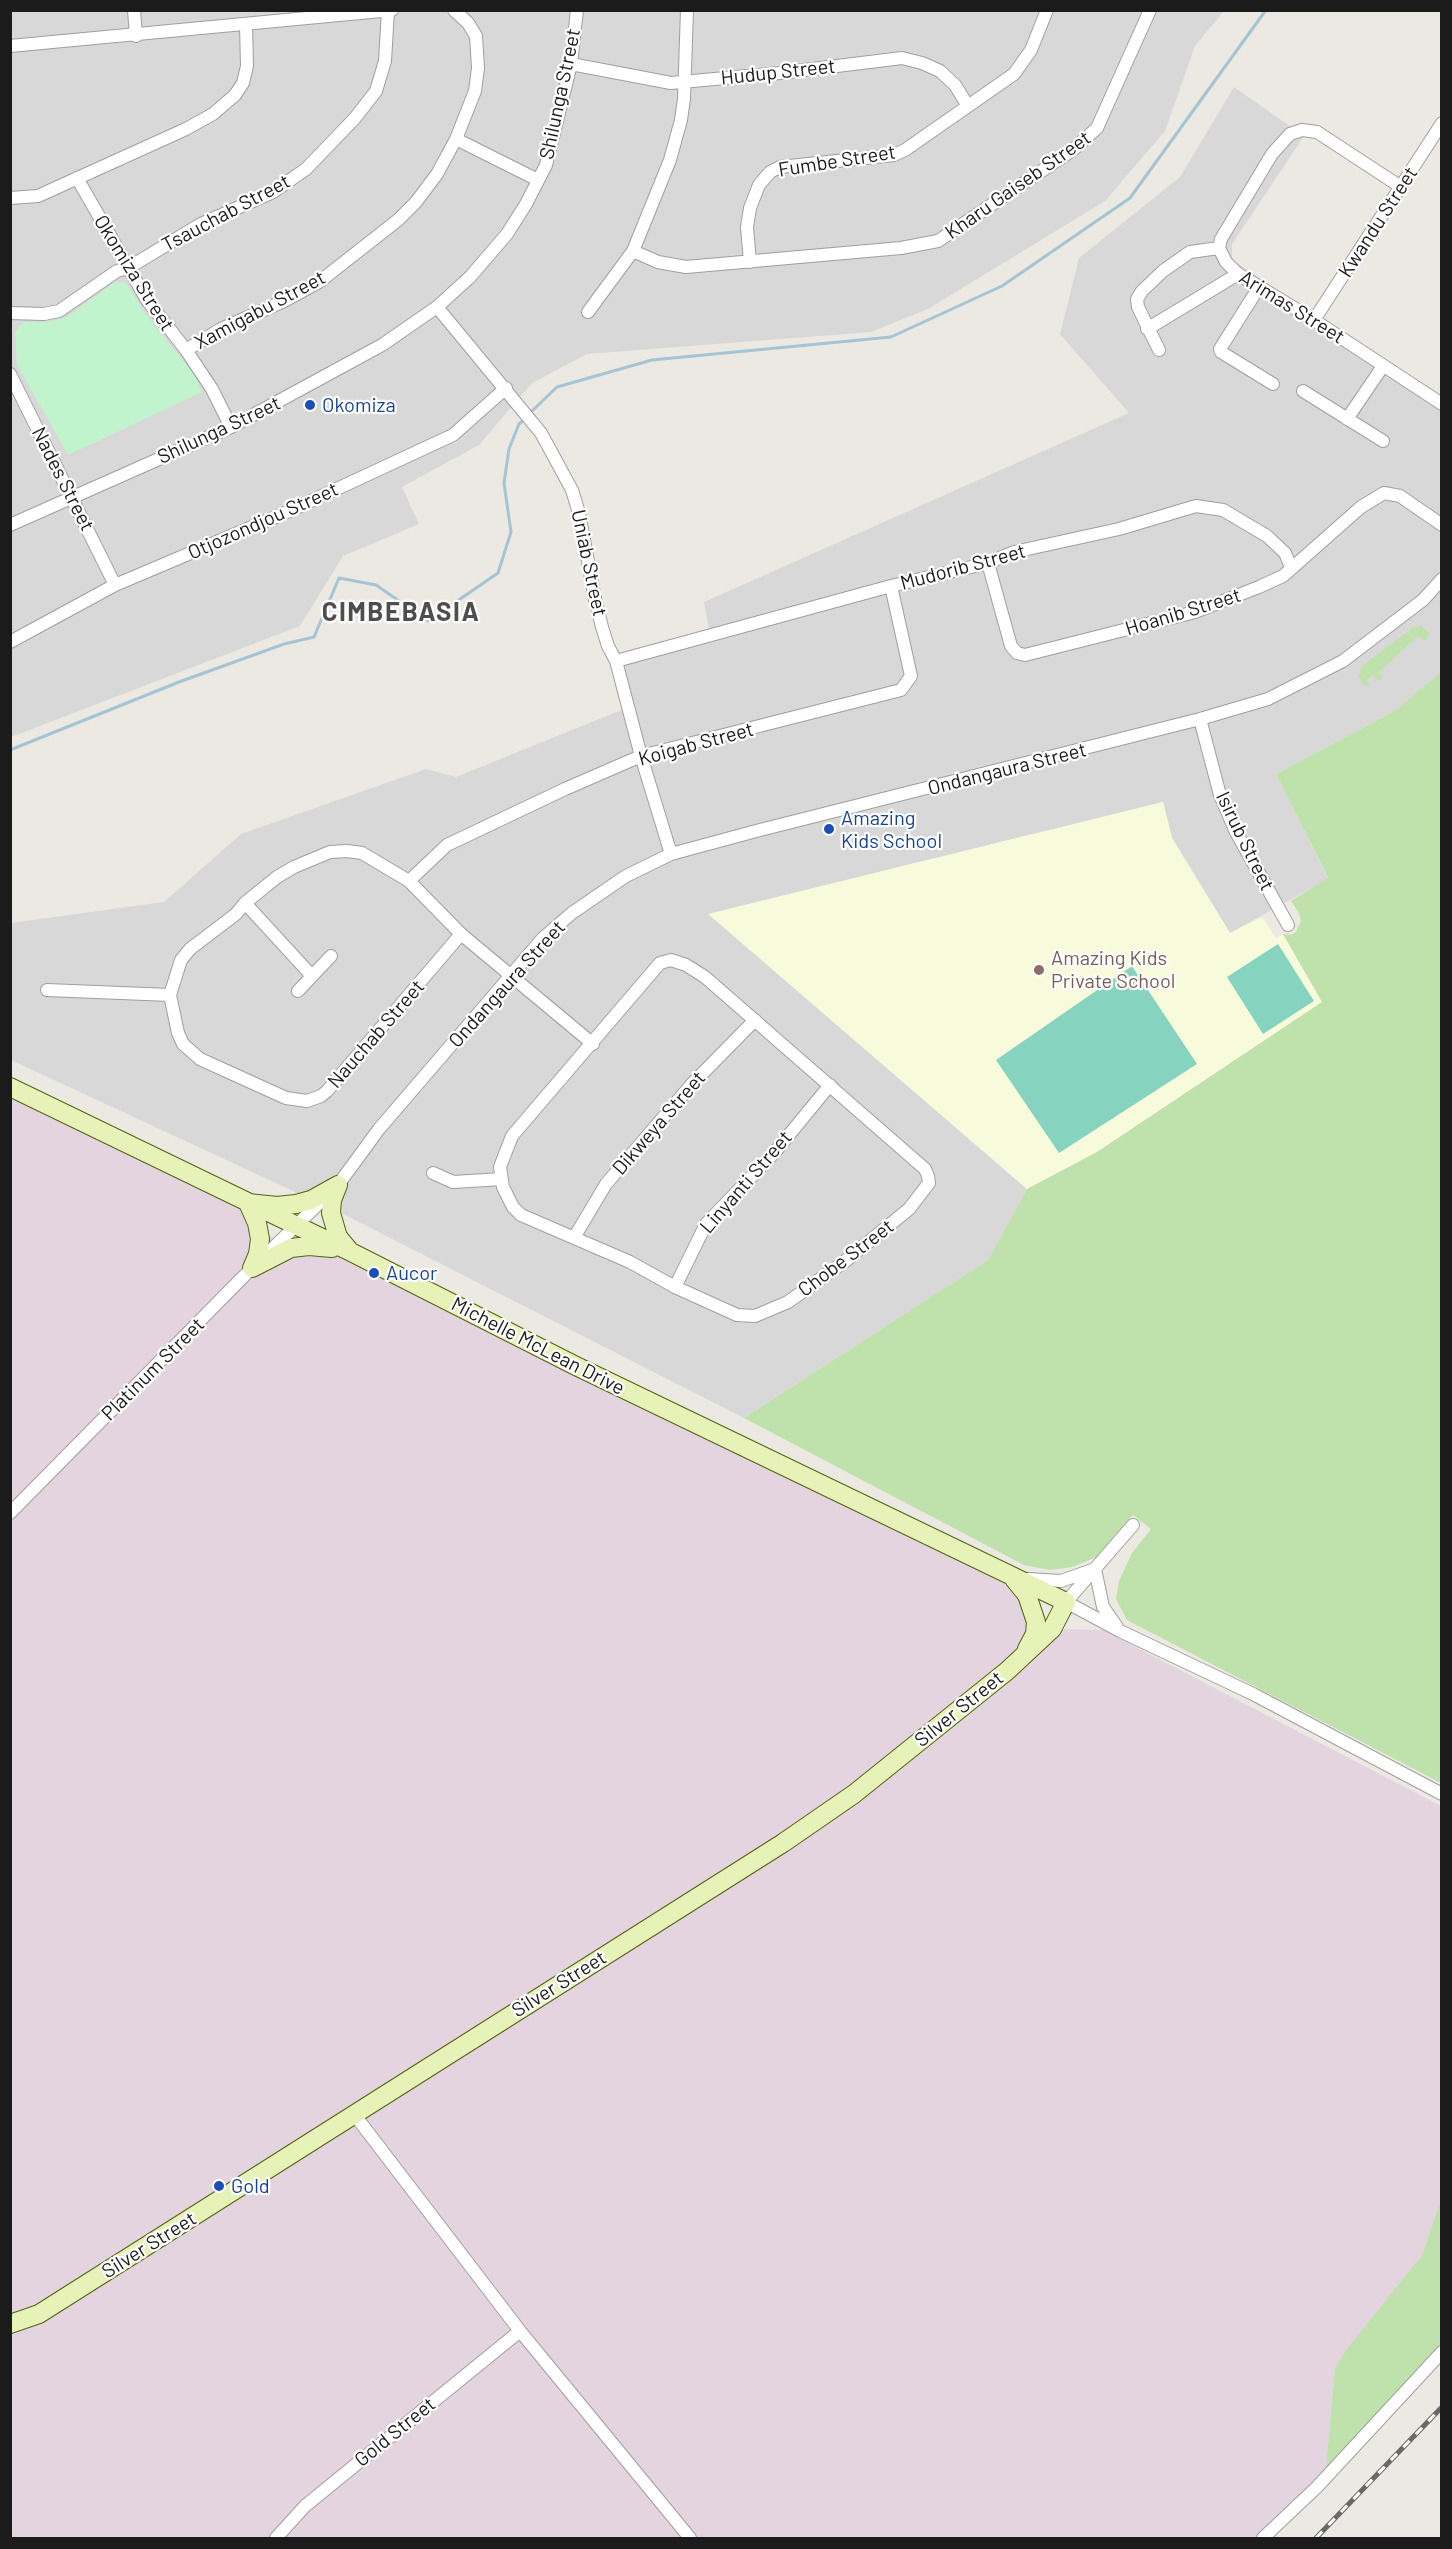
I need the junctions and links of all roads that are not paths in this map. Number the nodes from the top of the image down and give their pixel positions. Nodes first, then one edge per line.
1 (134, 10) edge
2 (454, 10) edge
3 (577, 10) edge
4 (687, 10) edge
5 (1047, 10) edge
6 (1150, 10) edge
7 (390, 11) edge
8 (246, 25) junction
9 (136, 36) junction
10 (10, 46) edge
11 (571, 64) junction
12 (684, 80) junction
13 (968, 106) junction
14 (1442, 123) edge
15 (456, 139) junction
16 (77, 178) junction
17 (538, 180) junction
18 (1401, 187) junction
19 (10, 198) edge
20 (1219, 248) junction
21 (633, 251) junction
22 (750, 262) junction
23 (128, 267) junction
24 (1238, 274) junction
25 (1259, 287) junction
26 (437, 307) junction
27 (588, 312) dead end
28 (10, 313) edge
29 (1314, 320) junction
30 (1147, 329) junction
31 (186, 350) junction
32 (1159, 350) dead end
33 (1383, 366) junction
34 (10, 374) edge
35 (1273, 384) dead end
36 (506, 388) junction
37 (1303, 391) dead end
38 (1442, 404) edge
39 (1347, 419) junction
40 (231, 427) junction
41 (1383, 441) dead end
42 (73, 497) junction
43 (10, 525) edge
44 (1442, 525) edge
45 (988, 562) junction
46 (1292, 567) junction
47 (1442, 579) edge
48 (115, 585) junction
49 (891, 586) junction
50 (10, 642) edge
51 (616, 661) junction
52 (1200, 719) junction
53 (642, 756) junction
54 (671, 854) junction
55 (409, 881) junction
56 (245, 903) junction
57 (1288, 925) dead end
58 (461, 934) junction
59 (331, 956) dead end
60 (312, 976) junction
61 (509, 977) junction
62 (47, 990) dead end
63 (298, 991) dead end
64 (170, 995) junction
65 (755, 1020) junction
66 (593, 1044) junction
67 (830, 1085) junction
68 (10, 1087) edge
69 (433, 1173) dead end
70 (502, 1179) junction
71 (338, 1185) junction
72 (248, 1203) junction
73 (297, 1226) junction
74 (576, 1236) junction
75 (349, 1251) junction
76 (252, 1268) junction
77 (675, 1287) junction
78 (10, 1513) edge
79 (1133, 1525) dead end
80 (1095, 1569) junction
81 (1012, 1576) junction
82 (1066, 1602) junction
83 (1120, 1631) junction
84 (1024, 1653) junction
85 (1442, 1794) edge
86 (354, 2115) junction
87 (14, 2324) edge
88 (520, 2331) junction
89 (1442, 2352) edge
90 (276, 2538) edge
91 (690, 2538) edge
92 (1263, 2538) edge

1 - 9 street
2 - 15 street, Xamigabu Street
3 - 11 street, Shilunga Street
4 - 12 street
5 - 13 street, Fumbe Street
6 - 22 street, Kharu Gaiseb Street
7 - 8 street
7 - 23 street, Tsauchab Street
8 - 9 street
8 - 16 street
9 - 10 street
11 - 12 street, Hudup Street
11 - 17 street, Shilunga Street
12 - 13 street, Hudup Street
12 - 21 street
13 - 22 street, Fumbe Street
14 - 18 street, Kwandu Street
15 - 17 street
15 - 31 street, Xamigabu Street
16 - 19 street
16 - 23 street, Okomiza Street
17 - 26 street, Shilunga Street
18 - 20 street
18 - 29 street, Kwandu Street
20 - 24 street, Arimas Street
20 - 30 street
21 - 22 street, Kharu Gaiseb Street
21 - 27 street
23 - 28 street, Tsauchab Street
23 - 31 street, Okomiza Street
24 - 25 street, Arimas Street
24 - 30 street
25 - 29 street, Arimas Street
25 - 35 street
26 - 36 street, Uniab Street
26 - 40 street, Shilunga Street
29 - 33 street, Arimas Street
30 - 32 street
31 - 40 street, Okomiza Street
33 - 38 street, Arimas Street
33 - 39 street
34 - 42 street, Nades Street
36 - 48 street, Otjozondjou Street
36 - 51 street, Uniab Street
37 - 39 street
39 - 41 street
40 - 42 street, Shilunga Street
42 - 43 street, Shilunga Street
42 - 48 street, Nades Street
44 - 46 street, Hoanib Street
45 - 46 street, Mudorib Street
45 - 46 street, Hoanib Street
45 - 49 street, Mudorib Street
47 - 52 street, Ondangaura Street
48 - 50 street, Otjozondjou Street
49 - 51 street, Mudorib Street
49 - 53 street, Koigab Street
51 - 53 street, Uniab Street
52 - 54 street, Ondangaura Street
52 - 57 street, Isirub Street
53 - 54 street, Uniab Street
53 - 55 street, Koigab Street
54 - 61 street, Ondangaura Street
55 - 56 street, Nauchab Street
55 - 58 street, Nauchab Street
56 - 60 street
56 - 64 street, Nauchab Street
58 - 61 street, Nauchab Street
58 - 64 street, Nauchab Street
59 - 60 street
60 - 63 street
61 - 66 street
61 - 71 street, Ondangaura Street
62 - 64 street
65 - 66 street, Chobe Street
65 - 67 street, Chobe Street
65 - 74 street, Dikweya Street
66 - 70 street, Chobe Street
67 - 77 street, Linyanti Street
67 - 77 street, Chobe Street
68 - 72 street, Michelle McLean Drive
69 - 70 street
70 - 74 street, Chobe Street
71 - 72 street
71 - 73 street, Ondangaura Street
71 - 75 street
72 - 73 street, Michelle McLean Drive
72 - 76 street
73 - 75 street, Michelle McLean Drive
73 - 76 street, Platinum Street
74 - 77 street, Chobe Street
75 - 76 street
75 - 81 street, Michelle McLean Drive
76 - 78 street, Platinum Street
79 - 80 street
80 - 81 street
80 - 82 street
80 - 83 street
81 - 82 street, Michelle McLean Drive
81 - 84 street
82 - 83 street
82 - 84 street, Silver Street
83 - 85 street
84 - 86 street, Silver Street
86 - 87 street, Silver Street
86 - 88 street
88 - 90 street, Gold Street
88 - 91 street
89 - 92 street

